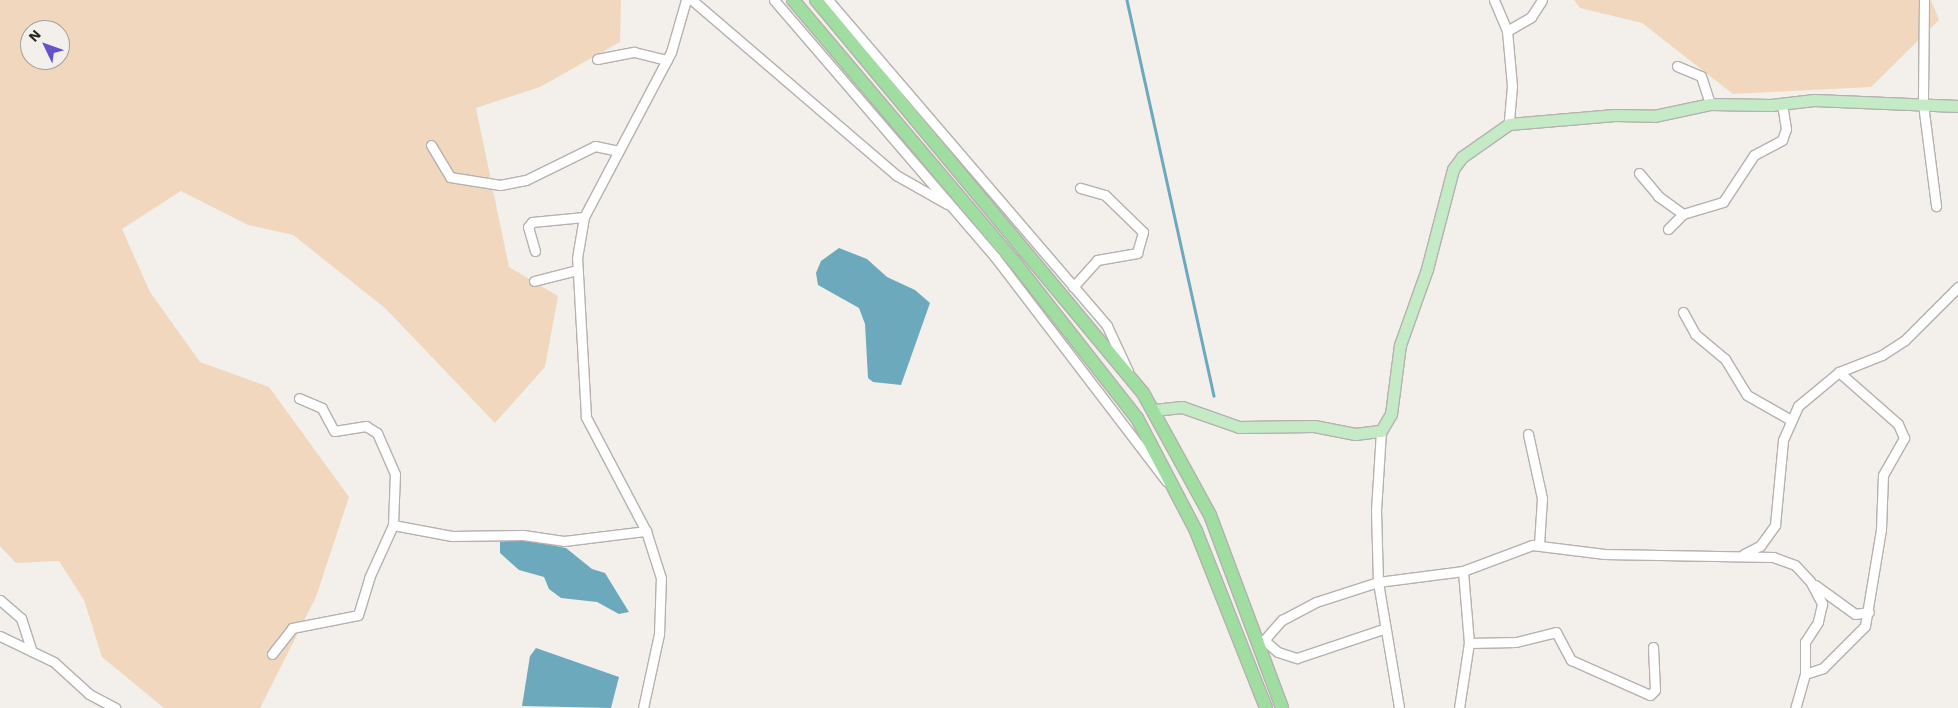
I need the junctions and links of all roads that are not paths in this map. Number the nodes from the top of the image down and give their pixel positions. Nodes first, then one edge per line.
1 (686, 0) edge
2 (692, 0) edge
3 (774, 0) edge
4 (793, 0) edge
5 (816, 0) edge
6 (828, 0) edge
7 (1494, 0) edge
8 (1542, 0) edge
9 (1924, 0) edge
10 (1507, 32) junction
11 (597, 58) dead end
12 (667, 60) junction
13 (1677, 66) dead end
14 (1710, 104) junction
15 (1782, 104) junction
16 (1923, 104) junction
17 (1958, 106) edge
18 (1509, 124) junction
19 (431, 145) dead end
20 (618, 151) junction
21 (1639, 173) dead end
22 (1080, 188) dead end
23 (951, 206) junction
24 (1936, 206) dead end
25 (1683, 214) junction
26 (584, 217) junction
27 (1668, 229) dead end
28 (535, 251) dead end
29 (577, 270) junction
30 (534, 281) dead end
31 (1073, 287) junction
32 (1958, 287) edge
33 (1683, 312) dead end
34 (1128, 371) junction
35 (1839, 372) junction
36 (299, 398) dead end
37 (1154, 410) junction
38 (1789, 419) junction
39 (1381, 431) junction
40 (1528, 434) dead end
41 (1177, 492) junction
42 (393, 525) junction
43 (646, 531) junction
44 (1539, 545) junction
45 (1744, 554) junction
46 (1464, 571) junction
47 (1810, 581) junction
48 (1378, 582) junction
49 (0, 600) edge
50 (1869, 612) junction
51 (1383, 629) junction
52 (0, 636) edge
53 (1261, 643) junction
54 (1469, 644) junction
55 (1653, 647) dead end
56 (32, 651) junction
57 (272, 654) dead end
58 (1805, 674) junction
59 (115, 708) edge
60 (643, 708) edge
61 (1266, 708) edge
62 (1282, 708) edge
63 (1399, 708) edge
64 (1459, 708) edge
65 (1796, 708) edge

1 - 12 street
2 - 23 street
3 - 23 street
4 - 41 highway
5 - 34 highway
6 - 31 street
7 - 10 street
8 - 10 street
9 - 16 street
10 - 18 street
11 - 12 street
12 - 20 street
13 - 14 street
14 - 15 main road
14 - 18 main road
15 - 16 main road
15 - 25 street
16 - 17 main road
16 - 24 street
18 - 39 main road
19 - 20 street
20 - 26 street
21 - 25 street
22 - 31 street
23 - 41 street
25 - 27 street
26 - 28 street
26 - 29 street
29 - 30 street
29 - 43 street
31 - 34 street
32 - 35 street
33 - 38 street
34 - 37 highway
35 - 38 street
35 - 50 street
36 - 42 street
37 - 39 main road
37 - 53 highway
38 - 45 street
39 - 48 street
40 - 44 street
41 - 61 highway
42 - 43 street
42 - 57 street
43 - 60 street
44 - 45 street
44 - 46 street
45 - 47 street
46 - 48 street
46 - 54 street
47 - 50 street
47 - 58 street
48 - 51 street
48 - 53 street
49 - 56 street
50 - 58 street
51 - 53 street
51 - 63 street
52 - 56 street
53 - 62 highway
54 - 55 street
54 - 64 street
56 - 59 street
58 - 65 street

